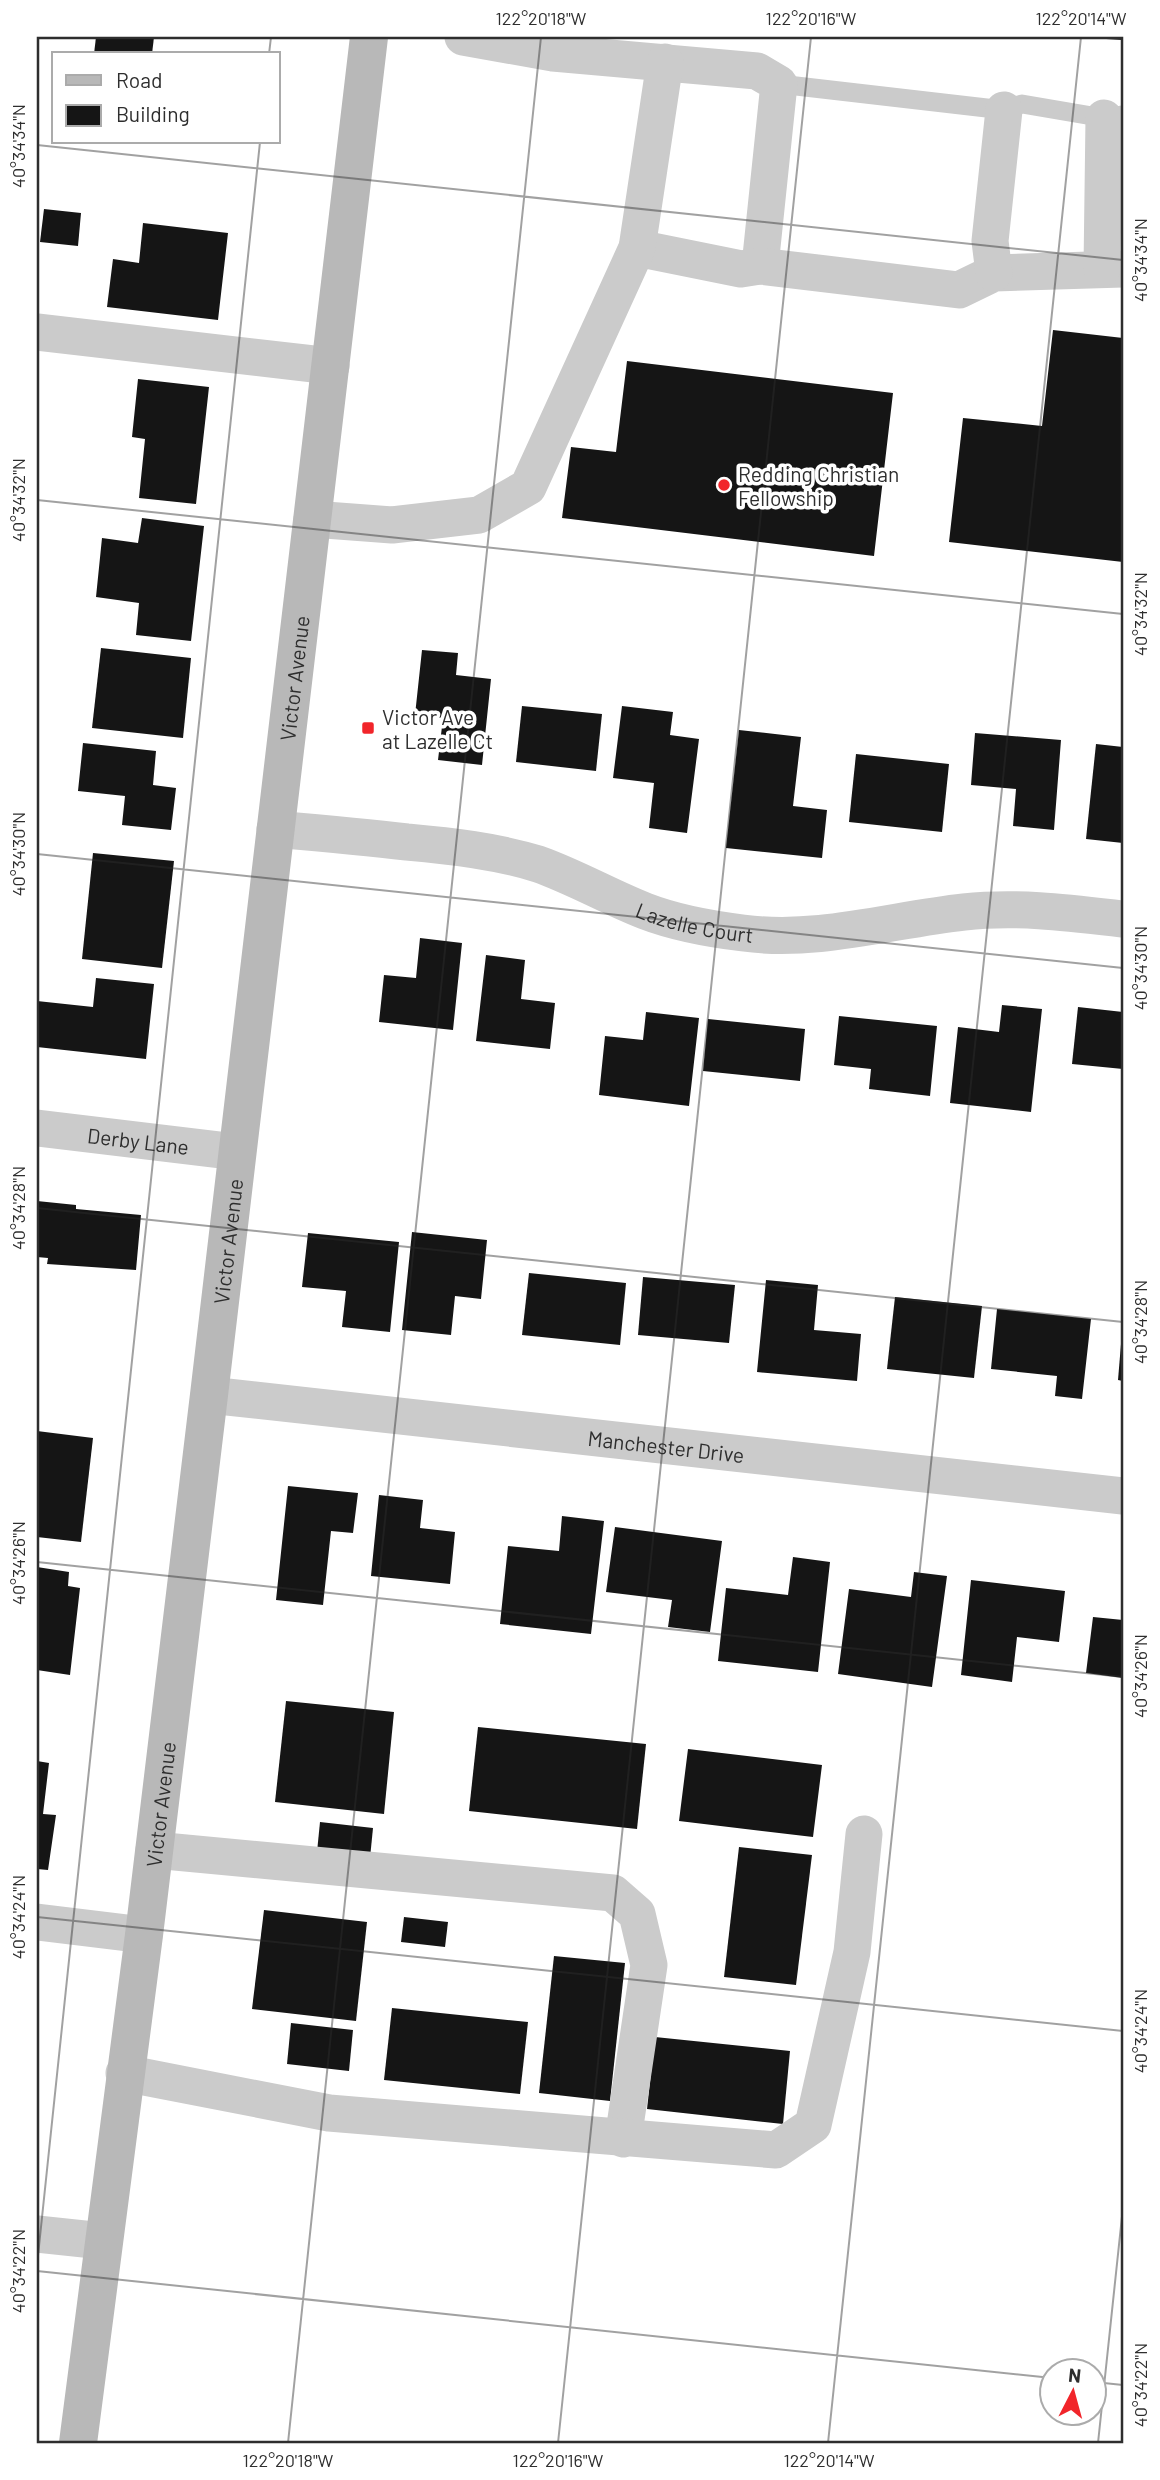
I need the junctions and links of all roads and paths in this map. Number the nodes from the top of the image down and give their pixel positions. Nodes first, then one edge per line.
1 (369, 37) edge
2 (463, 37) edge
3 (664, 62) junction
4 (779, 84) junction
5 (1004, 110) junction
6 (1114, 117) edge
7 (637, 248) junction
8 (760, 266) junction
9 (1113, 268) edge
10 (994, 273) junction
11 (37, 332) edge
12 (331, 366) junction
13 (312, 519) junction
14 (275, 829) junction
15 (1123, 919) edge
16 (37, 1128) edge
17 (237, 1152) junction
18 (209, 1395) junction
19 (1123, 1496) edge
20 (864, 1834) dead end
21 (154, 1850) junction
22 (37, 1922) edge
23 (144, 1935) junction
24 (124, 2073) junction
25 (623, 2139) junction
26 (37, 2234) edge
27 (103, 2242) junction
28 (78, 2443) edge

1 - 12 main road, Victor Avenue
2 - 3 street
3 - 4 street
3 - 7 street
4 - 5 lane
4 - 8 street
5 - 6 lane
5 - 10 street
6 - 9 street
7 - 8 street
7 - 13 street
8 - 10 street
9 - 10 street
11 - 12 street
12 - 13 main road, Victor Avenue
13 - 14 main road, Victor Avenue
14 - 15 street, Lazelle Court
14 - 17 main road, Victor Avenue
16 - 17 street, Derby Lane
17 - 18 main road, Victor Avenue
18 - 19 street, Manchester Drive
18 - 21 main road, Victor Avenue
20 - 25 street
21 - 23 main road, Victor Avenue
21 - 25 street
22 - 23 street
23 - 24 main road, Victor Avenue
24 - 25 street
24 - 27 main road, Victor Avenue
26 - 27 street
27 - 28 main road, Victor Avenue

